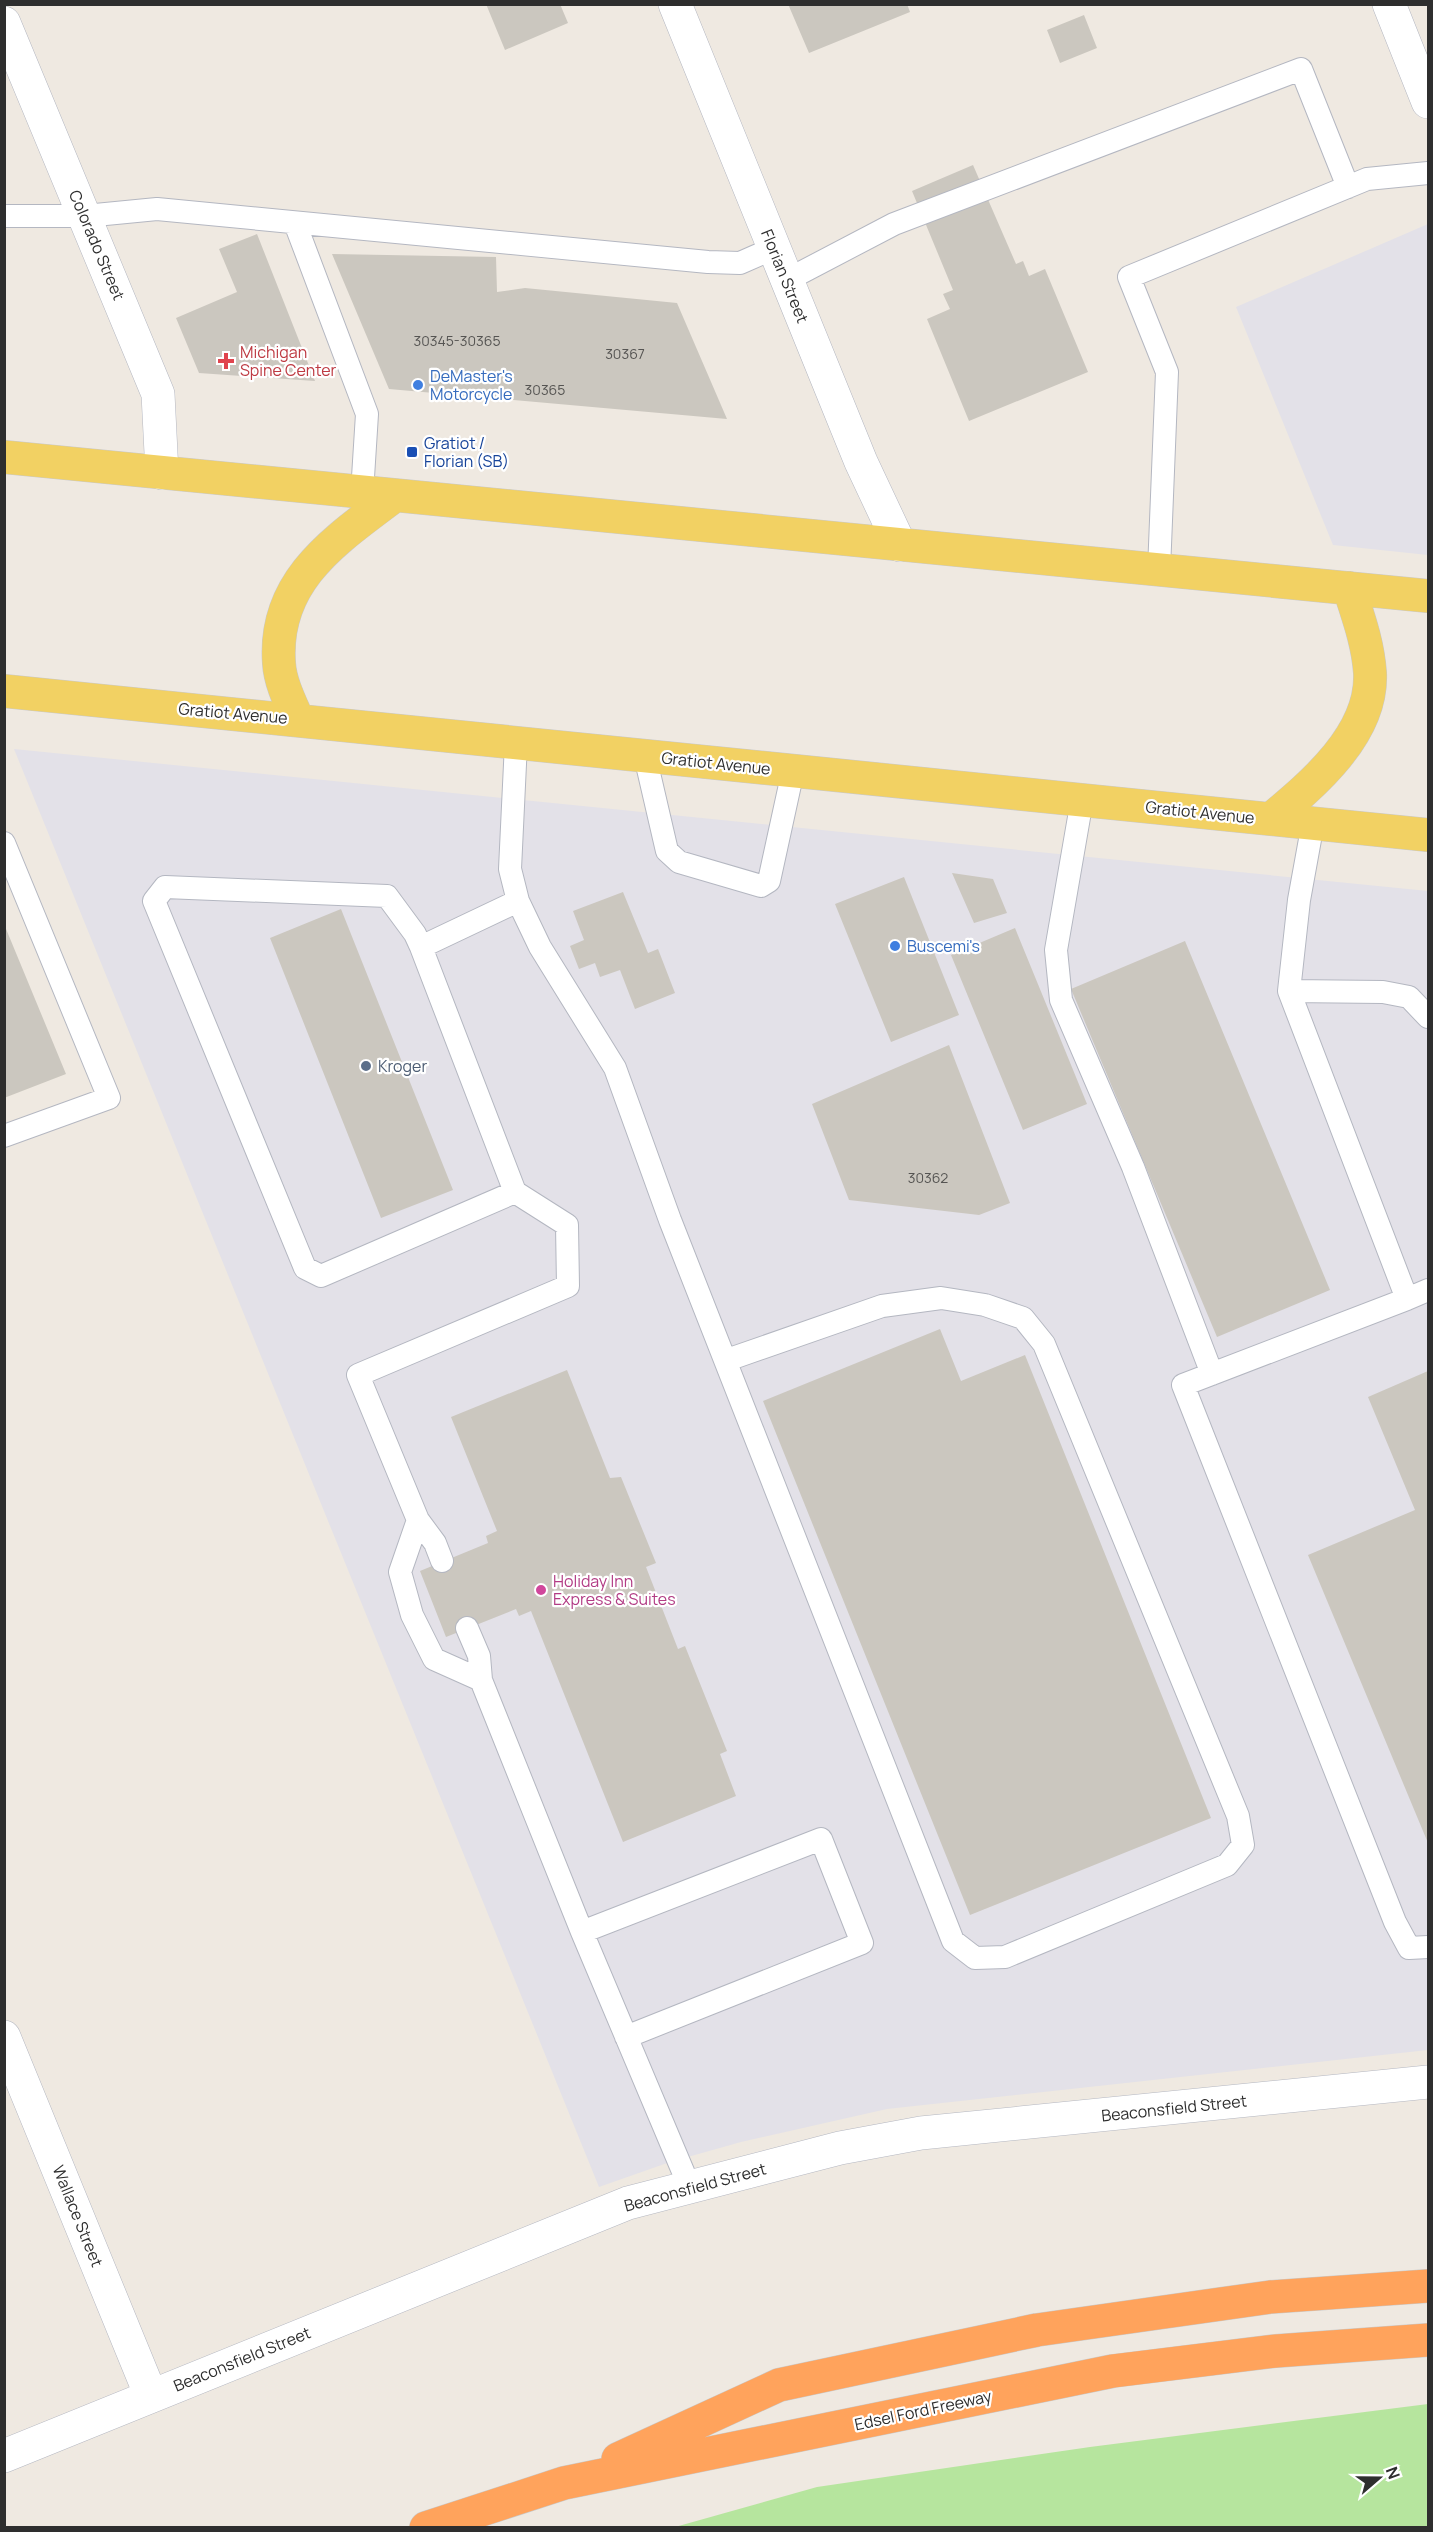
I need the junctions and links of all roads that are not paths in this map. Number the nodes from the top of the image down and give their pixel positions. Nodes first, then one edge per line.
1 (675, 4) edge
2 (1389, 4) edge
3 (4, 23) edge
4 (1428, 102) edge
5 (1428, 173) edge
6 (1348, 187) junction
7 (4, 216) edge
8 (85, 216) junction
9 (295, 222) junction
10 (774, 248) junction
11 (787, 280) junction
12 (4, 457) edge
13 (162, 473) junction
14 (362, 493) junction
15 (394, 496) junction
16 (900, 545) junction
17 (1159, 570) junction
18 (1349, 588) junction
19 (1428, 596) edge
20 (4, 692) edge
21 (298, 720) junction
22 (516, 743) junction
23 (645, 756) junction
24 (794, 771) junction
25 (1082, 800) junction
26 (1271, 819) junction
27 (1313, 823) junction
28 (1428, 835) edge
29 (4, 843) edge
30 (518, 901) junction
31 (421, 947) junction
32 (1289, 991) junction
33 (1428, 1017) edge
34 (4, 1136) edge
35 (515, 1192) junction
36 (1428, 1290) edge
37 (1407, 1299) junction
38 (727, 1360) junction
39 (1212, 1374) junction
40 (418, 1520) junction
41 (442, 1561) dead end
42 (467, 1628) dead end
43 (481, 1680) junction
44 (582, 1932) junction
45 (1428, 1947) edge
46 (4, 2037) edge
47 (626, 2037) junction
48 (1428, 2082) edge
49 (690, 2188) junction
50 (1428, 2286) edge
51 (1428, 2340) edge
52 (151, 2396) junction
53 (4, 2456) edge
54 (564, 2483) junction
55 (426, 2528) edge

1 - 10 street, Florian Street
2 - 4 street
3 - 8 street, Colorado Street
5 - 6 lane
6 - 11 lane
6 - 17 lane
7 - 8 lane
8 - 9 lane
8 - 13 street, Colorado Street
9 - 10 lane
9 - 14 lane
10 - 11 street, Florian Street
11 - 16 street, Florian Street
12 - 13 main road
13 - 14 main road
14 - 15 main road
15 - 16 main road
15 - 21 main road
16 - 17 main road
17 - 18 main road
18 - 19 main road
18 - 26 main road
20 - 21 main road, Gratiot Avenue
21 - 22 main road, Gratiot Avenue
22 - 23 main road, Gratiot Avenue
22 - 30 lane
23 - 24 main road, Gratiot Avenue
23 - 24 lane
24 - 25 main road, Gratiot Avenue
25 - 26 main road, Gratiot Avenue
25 - 39 lane
26 - 27 main road, Gratiot Avenue
27 - 28 main road, Gratiot Avenue
27 - 32 lane
29 - 34 lane
30 - 31 lane
30 - 38 lane
31 - 35 lane
31 - 35 lane
32 - 33 lane
32 - 37 lane
35 - 40 lane
36 - 37 lane
37 - 39 lane
38 - 38 lane
39 - 45 lane
40 - 41 lane
40 - 43 lane
42 - 43 lane
43 - 44 lane
44 - 47 lane
44 - 47 lane
46 - 52 street, Wallace Street
47 - 49 lane
48 - 49 street, Beaconsfield Street
49 - 52 street, Beaconsfield Street
50 - 54 highway
51 - 54 highway, Edsel Ford Freeway
52 - 53 street, Beaconsfield Street
54 - 55 highway, Edsel Ford Freeway

